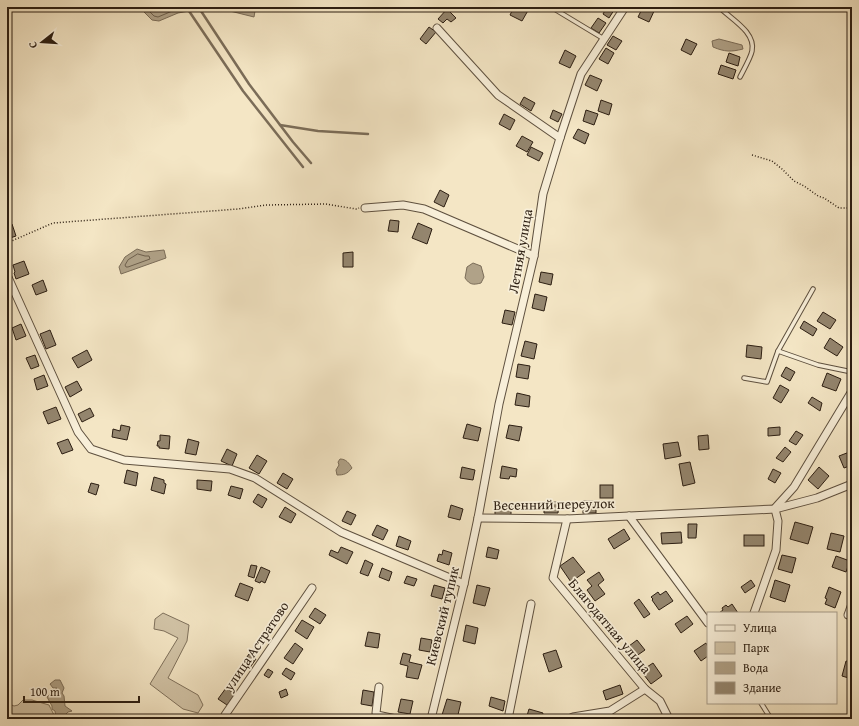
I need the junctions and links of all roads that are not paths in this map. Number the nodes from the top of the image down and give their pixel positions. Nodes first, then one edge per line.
1 (551, 7) edge
2 (625, 7) edge
3 (720, 7) edge
4 (437, 28) dead end
5 (604, 39) junction
6 (740, 77) dead end
7 (560, 138) junction
8 (364, 208) road end
9 (534, 256) junction
10 (7, 274) edge
11 (813, 289) dead end
12 (778, 351) junction
13 (852, 372) edge
14 (744, 378) dead end
15 (852, 391) edge
16 (852, 484) edge
17 (775, 508) junction
18 (479, 516) junction
19 (629, 516) junction
20 (566, 519) junction
21 (464, 584) junction
22 (312, 588) dead end
23 (531, 604) dead end
24 (852, 604) edge
25 (754, 612) edge
26 (848, 615) dead end
27 (707, 622) edge
28 (379, 687) dead end
29 (645, 689) junction
30 (762, 704) edge
31 (224, 719) edge
32 (396, 719) edge
33 (431, 719) edge
34 (508, 719) edge
35 (569, 719) edge
36 (669, 719) edge
37 (771, 719) edge

1 - 5 lane
2 - 5 street, Летняя улица
3 - 6 lane
4 - 7 street
5 - 7 street, Летняя улица
7 - 9 street, Летняя улица
8 - 9 street
9 - 18 street, Летняя улица
10 - 21 street
11 - 12 lane
12 - 13 lane
12 - 14 lane
15 - 17 street
16 - 17 street, Весенний переулок
17 - 19 street, Весенний переулок
17 - 25 street
18 - 20 street, Весенний переулок
18 - 21 street, Киевский тупик
19 - 20 street, Весенний переулок
19 - 27 street
20 - 29 street, Благодатная улица
21 - 33 street, Киевский тупик
22 - 31 street, улица Астратово
23 - 34 street
24 - 26 street
28 - 32 street
29 - 35 street
29 - 36 street, Благодатная улица
30 - 37 lane

